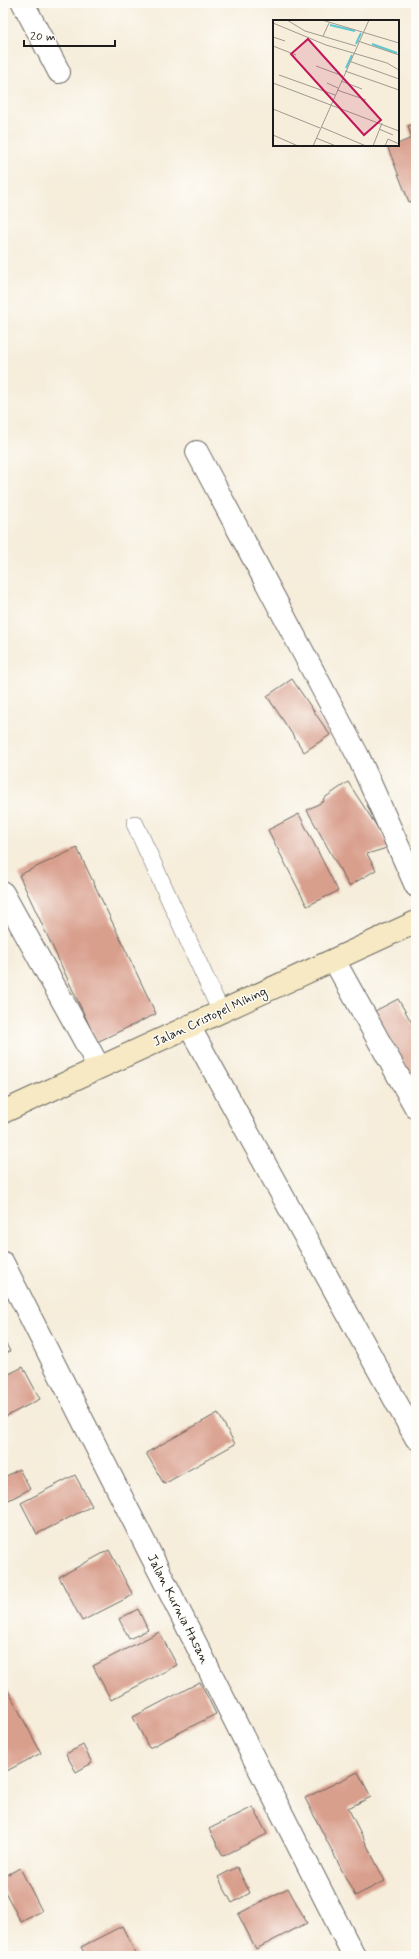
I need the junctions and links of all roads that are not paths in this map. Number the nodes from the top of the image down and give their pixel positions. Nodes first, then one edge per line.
1 (23, 3) edge
2 (59, 72) dead end
3 (197, 452) dead end
4 (135, 824) dead end
5 (416, 886) edge
6 (3, 893) edge
7 (416, 922) edge
8 (334, 960) junction
9 (222, 1012) junction
10 (189, 1026) junction
11 (99, 1067) junction
12 (416, 1108) edge
13 (3, 1112) edge
14 (3, 1263) edge
15 (416, 1438) edge
16 (354, 1956) edge

1 - 2 street
3 - 5 street
4 - 9 lane
6 - 11 street
7 - 8 street, Jalan Cristopel Mihing
8 - 9 street, Jalan Cristopel Mihing
8 - 12 street
9 - 10 street, Jalan Cristopel Mihing
10 - 11 street, Jalan Cristopel Mihing
10 - 15 street
11 - 13 street, Jalan Cristopel Mihing
14 - 16 street, Jalan Kurnia Hasan

